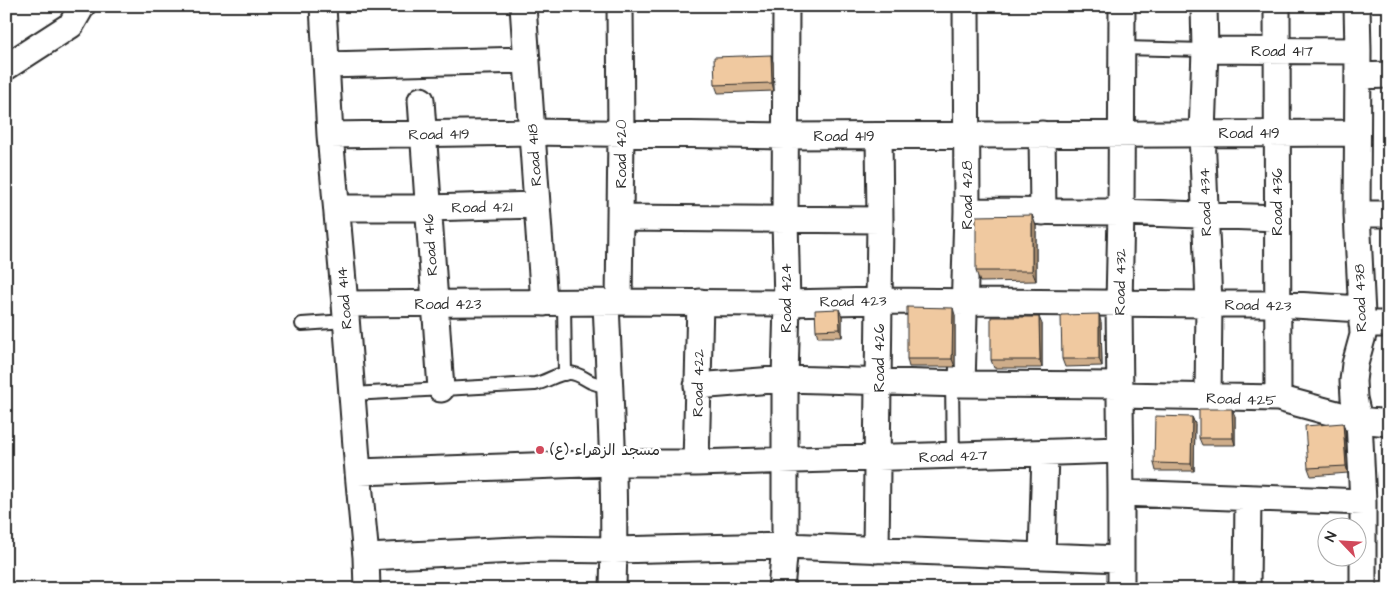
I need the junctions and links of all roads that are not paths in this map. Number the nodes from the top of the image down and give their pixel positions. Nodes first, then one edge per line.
1 (82, 6) edge
2 (323, 6) edge
3 (523, 6) edge
4 (620, 6) edge
5 (786, 6) edge
6 (966, 6) edge
7 (1122, 6) edge
8 (1204, 6) edge
9 (1277, 6) edge
10 (1357, 6) edge
11 (1122, 48) junction
12 (1205, 50) junction
13 (1277, 51) junction
14 (1358, 51) junction
15 (527, 60) junction
16 (326, 65) junction
17 (6, 67) edge
18 (1389, 75) edge
19 (1358, 76) junction
20 (421, 100) dead end
21 (532, 132) junction
22 (621, 133) junction
23 (1202, 133) junction
24 (1277, 133) junction
25 (1358, 133) junction
26 (423, 134) junction
27 (1042, 134) junction
28 (1122, 134) junction
29 (330, 135) junction
30 (967, 135) junction
31 (786, 136) junction
32 (879, 136) junction
33 (537, 206) junction
34 (337, 208) junction
35 (428, 208) junction
36 (967, 212) junction
37 (1043, 212) junction
38 (1121, 212) junction
39 (1357, 214) junction
40 (1389, 214) edge
41 (1205, 216) junction
42 (620, 218) junction
43 (1277, 218) junction
44 (785, 220) junction
45 (880, 220) junction
46 (879, 301) junction
47 (612, 302) junction
48 (700, 302) junction
49 (787, 302) junction
50 (964, 302) junction
51 (554, 303) junction
52 (1119, 303) junction
53 (434, 304) junction
54 (1209, 304) junction
55 (1278, 304) junction
56 (346, 312) junction
57 (1362, 316) junction
58 (302, 324) dead end
59 (1389, 324) edge
60 (565, 374) junction
61 (785, 380) junction
62 (878, 381) junction
63 (957, 383) junction
64 (698, 386) junction
65 (610, 387) junction
66 (441, 389) junction
67 (1120, 390) junction
68 (352, 394) junction
69 (1208, 398) junction
70 (1278, 398) junction
71 (1359, 420) junction
72 (1389, 423) edge
73 (1120, 450) junction
74 (1045, 453) junction
75 (953, 456) junction
76 (878, 458) junction
77 (785, 460) junction
78 (613, 463) junction
79 (696, 463) junction
80 (358, 472) junction
81 (1121, 493) junction
82 (1248, 498) junction
83 (1363, 502) junction
84 (785, 546) junction
85 (614, 550) junction
86 (876, 550) junction
87 (1042, 556) junction
88 (366, 557) junction
89 (1121, 559) junction
90 (368, 589) edge
91 (613, 589) edge
92 (781, 589) edge
93 (1121, 589) edge
94 (1248, 589) edge
95 (1363, 589) edge

1 - 17 street
2 - 16 street, Road 414
3 - 15 street, Road 418
4 - 22 street, Road 420
5 - 31 street, Road 424
6 - 30 street, Road 428
7 - 11 street, Road 432
8 - 12 street, Road 434
9 - 13 street, Road 436
10 - 14 street, Road 438
11 - 12 lane
11 - 28 street, Road 432
12 - 13 street, Road 417
12 - 23 street, Road 434
13 - 14 street, Road 417
13 - 24 street, Road 436
14 - 19 street, Road 438
15 - 16 street
15 - 21 street, Road 418
16 - 29 street, Road 414
18 - 19 street
19 - 25 street, Road 438
20 - 26 street, Road 416
21 - 22 street, Road 419
21 - 26 street, Road 419
21 - 33 street, Road 418
22 - 31 street, Road 419
22 - 42 street, Road 420
23 - 24 street, Road 419
23 - 28 street, Road 419
23 - 41 street, Road 434
24 - 25 street, Road 419
24 - 43 street, Road 436
25 - 39 street, Road 438
26 - 29 street, Road 419
26 - 35 street, Road 416
27 - 28 street, Road 419
27 - 30 street, Road 419
27 - 37 street
28 - 38 street, Road 432
29 - 34 street, Road 414
30 - 32 street, Road 419
30 - 36 street, Road 428
31 - 32 street, Road 419
31 - 44 street, Road 424
32 - 45 street, Road 426
33 - 35 street, Road 421
33 - 51 street, Road 418
34 - 35 street, Road 421
34 - 56 street, Road 414
35 - 53 street, Road 416
36 - 37 street
36 - 50 street, Road 428
37 - 38 street
38 - 41 street
38 - 52 street, Road 432
39 - 40 street
39 - 57 street, Road 438
41 - 43 street
41 - 54 street, Road 434
42 - 44 street
42 - 47 street, Road 420
43 - 55 street, Road 436
44 - 45 street
44 - 49 street, Road 424
45 - 46 street, Road 426
46 - 49 street, Road 423
46 - 50 street, Road 423
46 - 62 street, Road 426
47 - 48 street, Road 423
47 - 51 street, Road 423
47 - 65 street, Road 420
48 - 49 street, Road 423
48 - 64 street, Road 422
49 - 61 street, Road 424
50 - 52 street, Road 423
50 - 63 street, Road 428
51 - 53 street, Road 423
51 - 60 lane
52 - 54 street, Road 423
52 - 67 street, Road 432
53 - 56 street, Road 423
53 - 66 street, Road 416
54 - 55 street, Road 423
54 - 69 street, Road 434
55 - 57 street, Road 423
55 - 70 street, Road 436
56 - 58 lane
56 - 68 street, Road 414
57 - 59 street, Road 423
57 - 71 street, Road 438
60 - 65 lane
60 - 66 lane
61 - 62 street, Road 425
61 - 64 street, Road 425
61 - 77 street, Road 424
62 - 63 street, Road 425
62 - 76 street, Road 426
63 - 67 street, Road 425
63 - 75 lane
64 - 79 street, Road 422
65 - 78 street, Road 420
66 - 68 lane
67 - 69 street, Road 425
67 - 73 street, Road 432
68 - 80 street, Road 414
69 - 70 street, Road 425
70 - 71 street, Road 425
71 - 72 street, Road 425
71 - 83 street, Road 438
73 - 74 street, Road 427
73 - 81 street, Road 432
74 - 75 street, Road 427
74 - 87 street
75 - 76 street, Road 427
76 - 77 street, Road 427
76 - 86 street, Road 426
77 - 79 street, Road 427
77 - 84 street, Road 424
78 - 79 street, Road 427
78 - 80 street, Road 427
78 - 85 street, Road 420
80 - 88 street, Road 414
81 - 82 street
81 - 89 street, Road 432
82 - 83 street
82 - 94 street
83 - 95 street, Road 438
84 - 85 street
84 - 86 street
84 - 92 street, Road 424
85 - 88 street
85 - 91 street, Road 420
86 - 87 street
87 - 89 street
88 - 90 street, Road 414
89 - 93 street, Road 432

